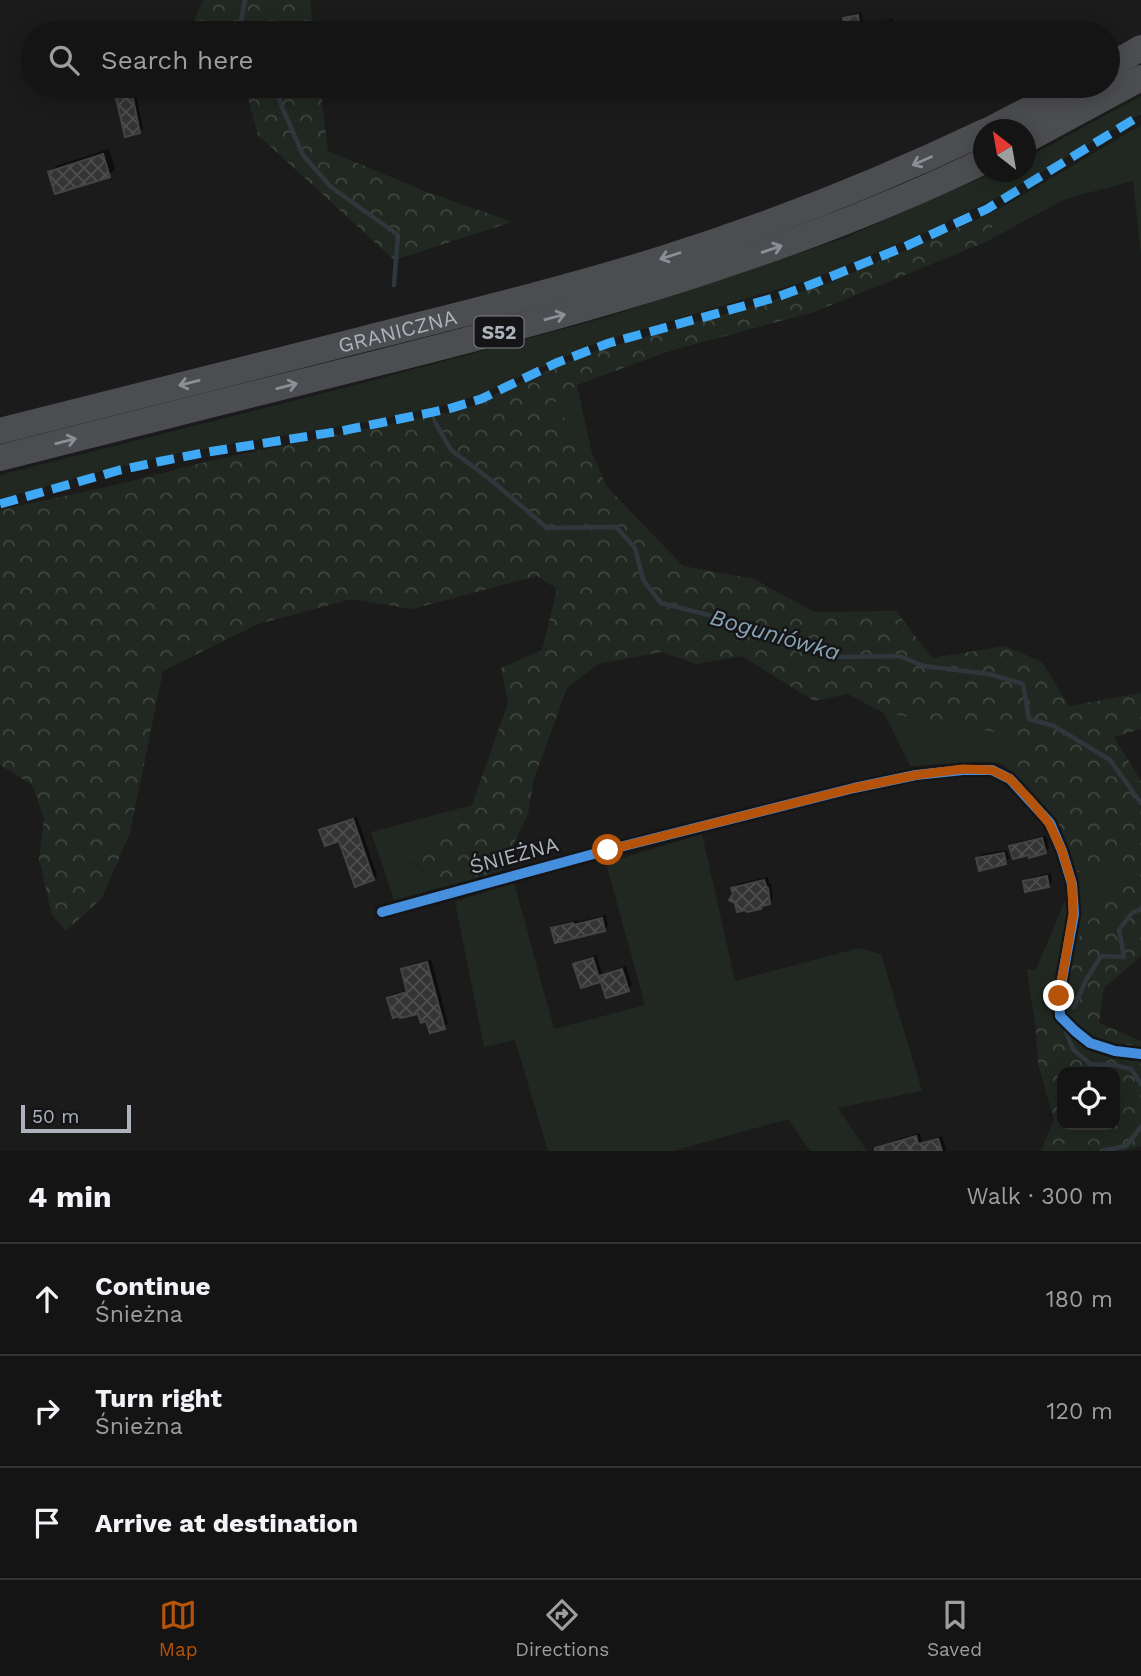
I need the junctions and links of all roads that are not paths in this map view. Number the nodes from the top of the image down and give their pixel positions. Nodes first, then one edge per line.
1 (1141, 48) edge
2 (1120, 60) edge
3 (1141, 78) edge
4 (1120, 89) edge
5 (1051, 98) edge
6 (1104, 98) edge
7 (1010, 119) edge
8 (1036, 135) edge
9 (973, 137) edge
10 (973, 166) edge
11 (0, 430) edge
12 (0, 458) edge
13 (382, 912) dead end
14 (1141, 1054) edge

1 - 2 highway
3 - 4 highway
5 - 7 highway
6 - 8 highway
9 -> 11 highway, GRANICZNA / S52
12 -> 10 highway, GRANICZNA / S52
13 - 14 street, ŚNIEŻNA

